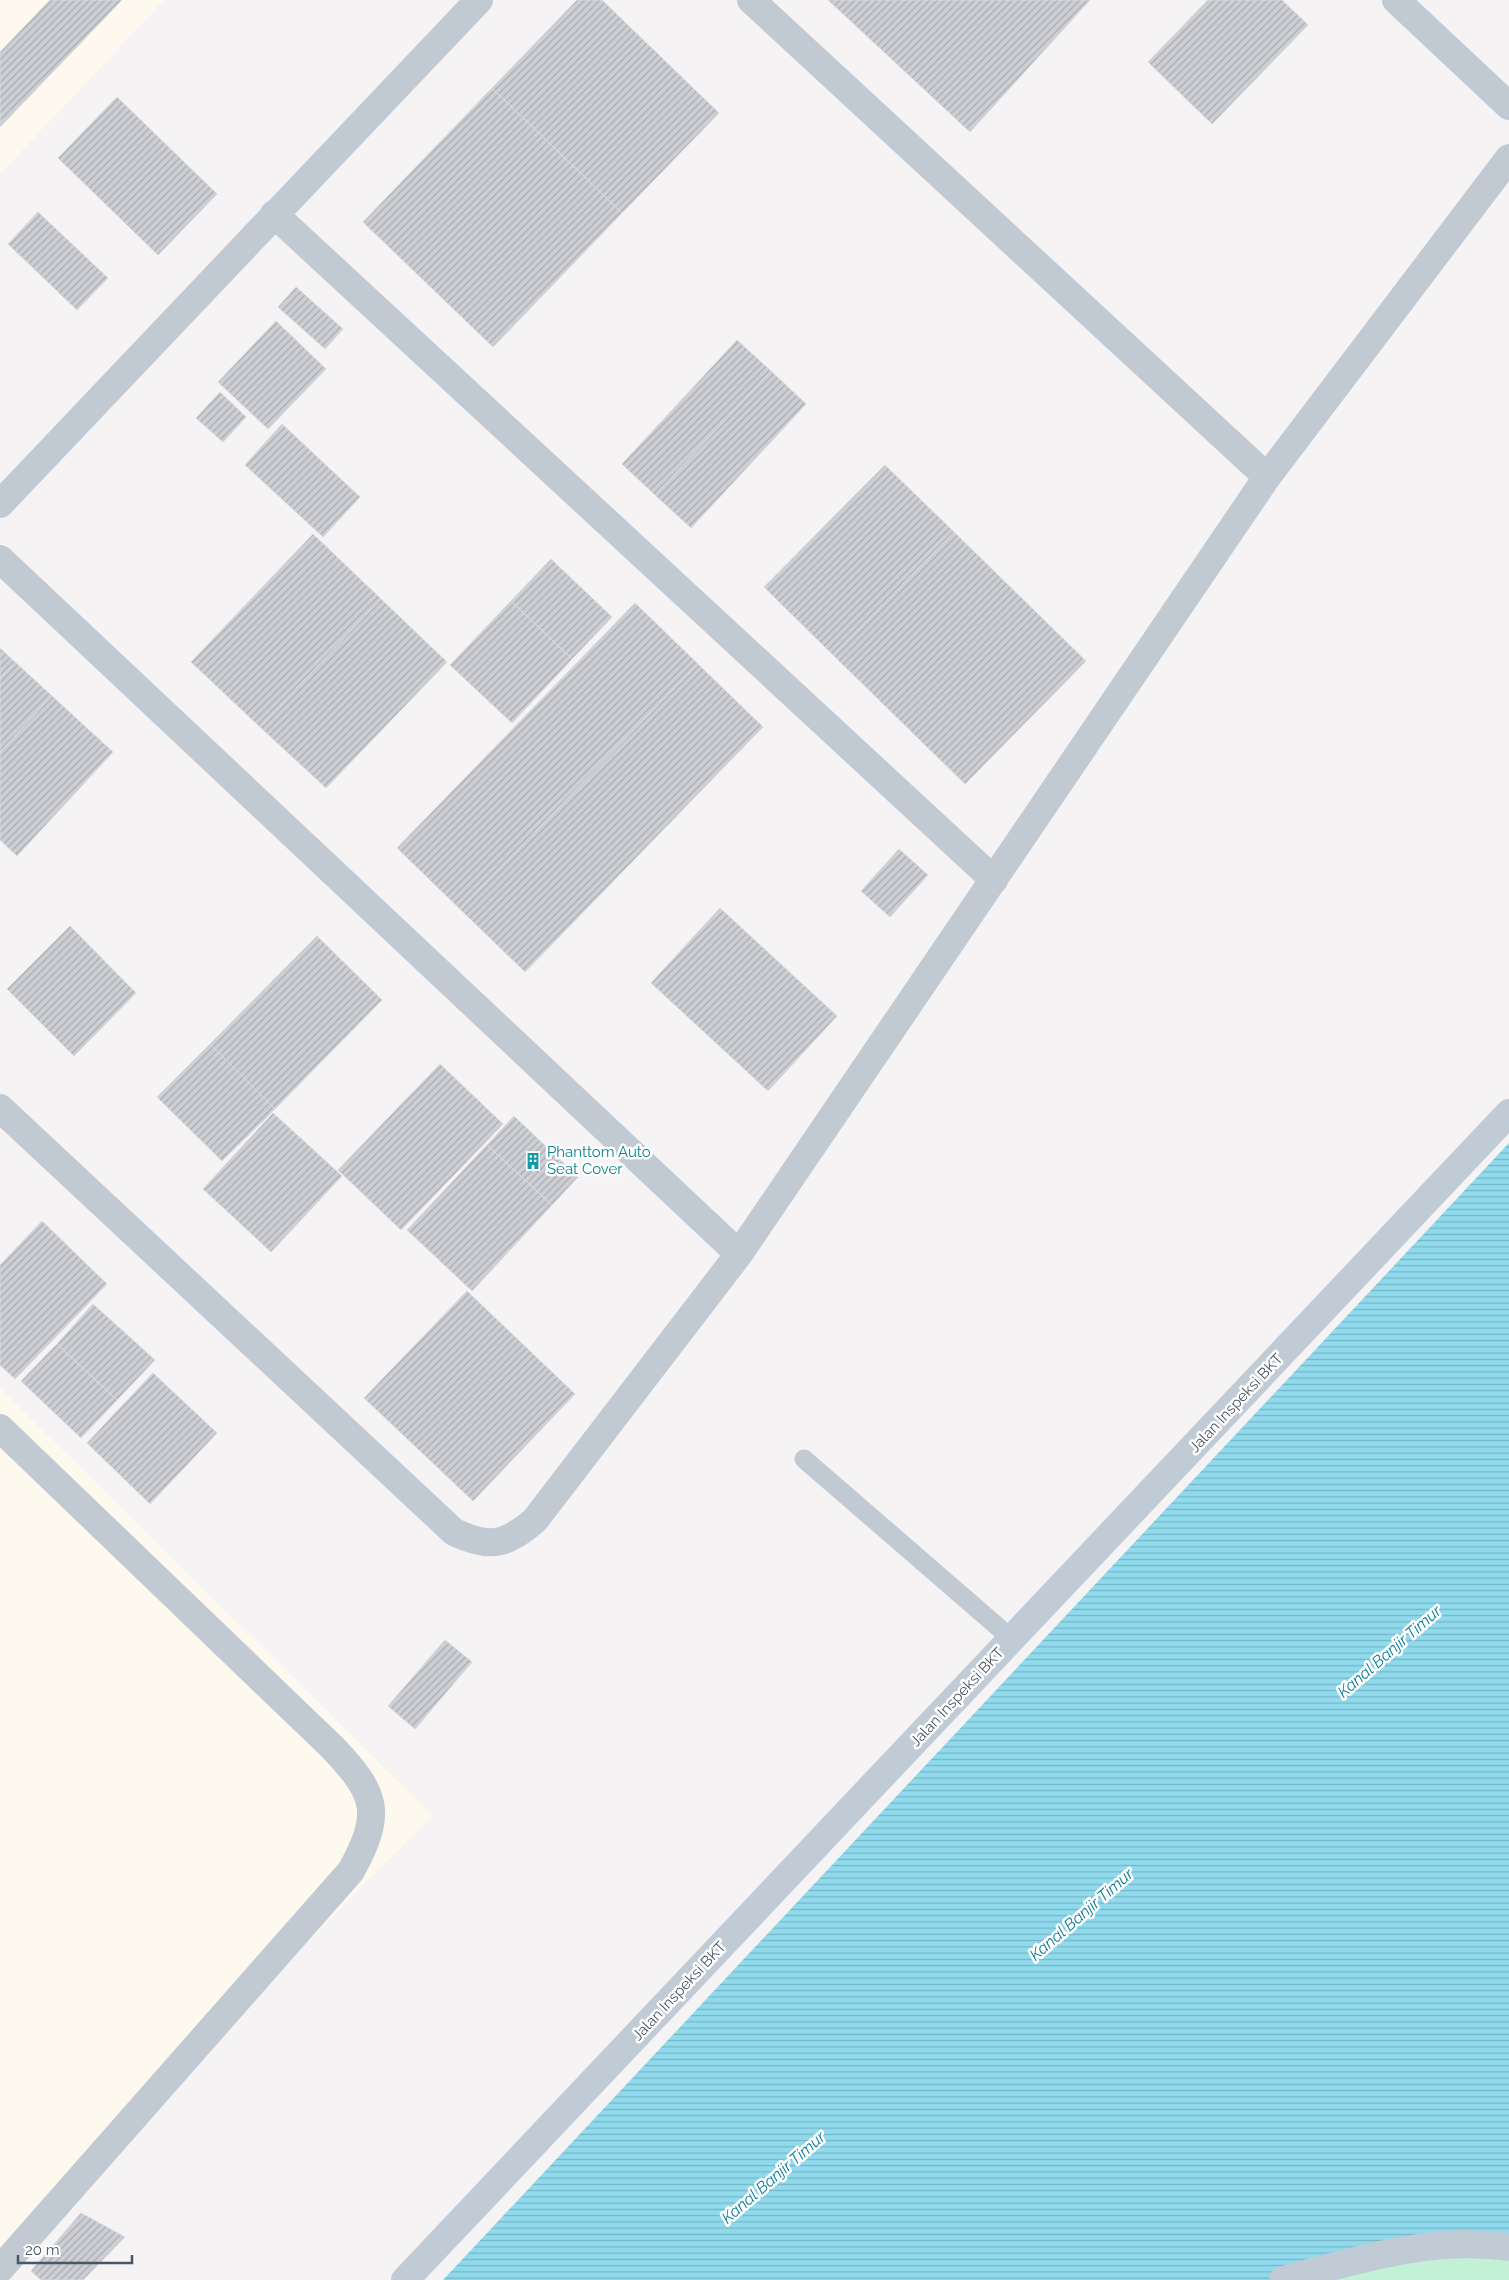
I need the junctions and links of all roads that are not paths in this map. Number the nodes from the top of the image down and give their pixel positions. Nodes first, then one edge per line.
1 (478, 0) edge
2 (752, 0) edge
3 (1396, 0) edge
4 (1509, 106) edge
5 (1509, 158) edge
6 (274, 214) junction
7 (1266, 478) junction
8 (0, 504) edge
9 (0, 559) edge
10 (994, 880) junction
11 (0, 1108) edge
12 (1509, 1113) edge
13 (739, 1254) junction
14 (0, 1428) edge
15 (804, 1459) dead end
16 (1012, 1639) junction
17 (1509, 2247) edge
18 (1, 2268) edge
19 (405, 2280) edge
20 (1283, 2280) edge

1 - 6 street
2 - 7 street
3 - 4 street
5 - 7 street
6 - 8 street
6 - 10 street
7 - 10 street
9 - 13 street
10 - 13 street
11 - 13 street
12 - 16 street, Jalan Inspeksi BKT
14 - 18 street
15 - 16 lane
16 - 19 street, Jalan Inspeksi BKT
17 - 20 street

